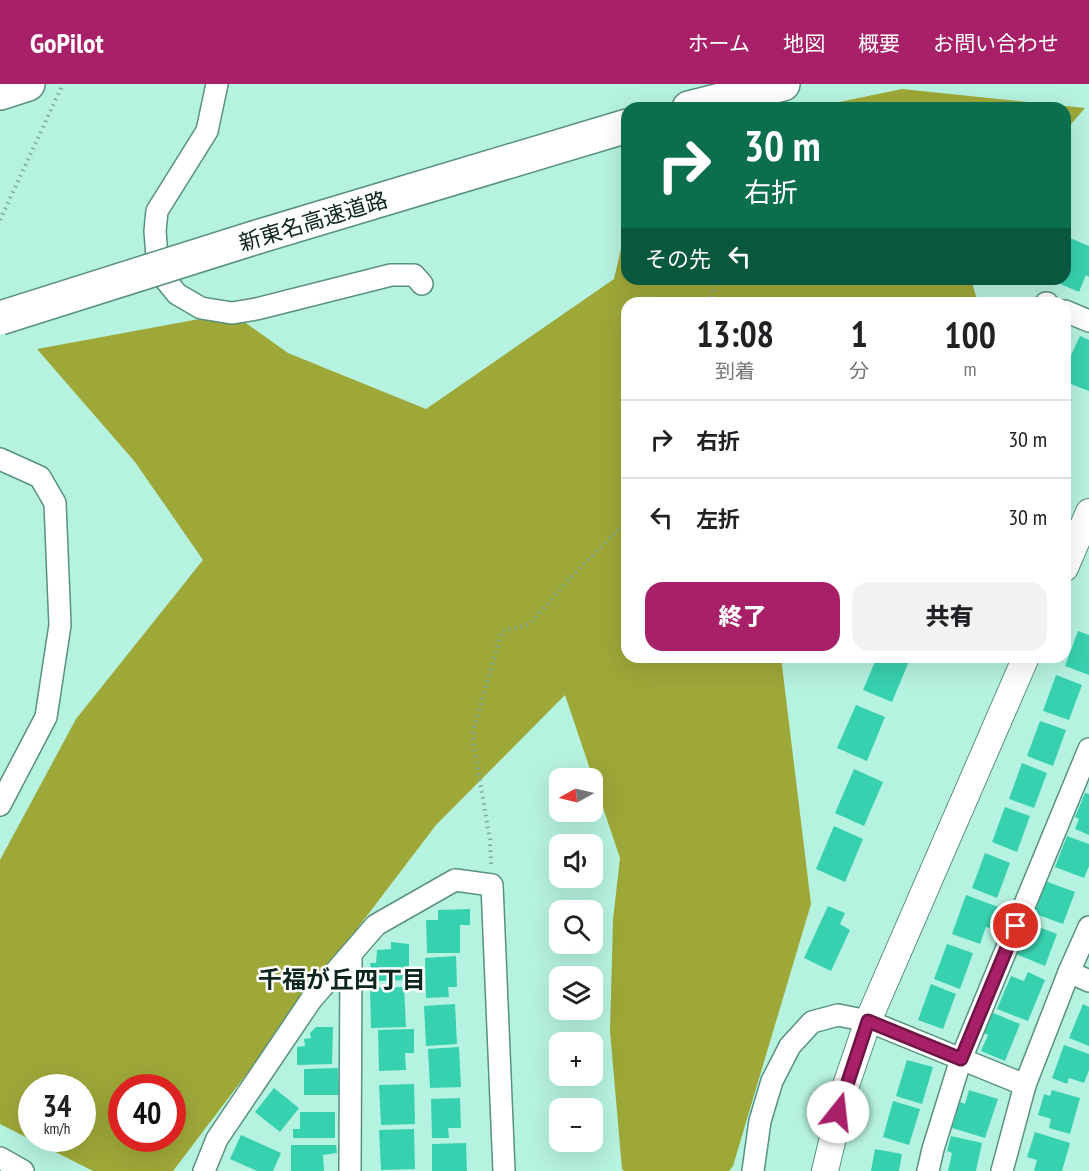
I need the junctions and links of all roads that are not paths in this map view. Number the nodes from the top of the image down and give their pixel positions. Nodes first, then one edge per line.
1 (28, 84) edge
2 (217, 84) edge
3 (783, 84) edge
4 (0, 93) edge
5 (712, 102) edge
6 (621, 128) edge
7 (422, 284) dead end
8 (1071, 314) edge
9 (0, 318) edge
10 (1089, 321) edge
11 (0, 459) edge
12 (1089, 512) edge
13 (1076, 558) edge
14 (1023, 663) edge
15 (1089, 749) edge
16 (0, 805) edge
17 (1089, 927) edge
18 (351, 954) junction
19 (1069, 972) junction
20 (1089, 981) edge
21 (868, 1021) junction
22 (961, 1059) junction
23 (1025, 1085) junction
24 (0, 1158) edge
25 (23, 1171) edge
26 (204, 1171) edge
27 (350, 1171) edge
28 (504, 1171) edge
29 (753, 1171) edge
30 (825, 1171) edge
31 (928, 1171) edge
32 (1002, 1171) edge

1 - 4 highway
2 - 7 street
3 - 5 highway
6 - 9 highway, 新東名高速道路, bridge
8 - 10 street
11 - 16 street
12 - 13 street
14 - 21 street
15 - 22 street
17 - 19 street
18 - 26 street
18 - 27 street
18 - 28 street
19 - 20 street
19 - 23 street
21 - 22 street
21 - 29 street
21 - 30 street
22 - 23 street
22 - 31 street
23 - 32 street
24 - 25 street

